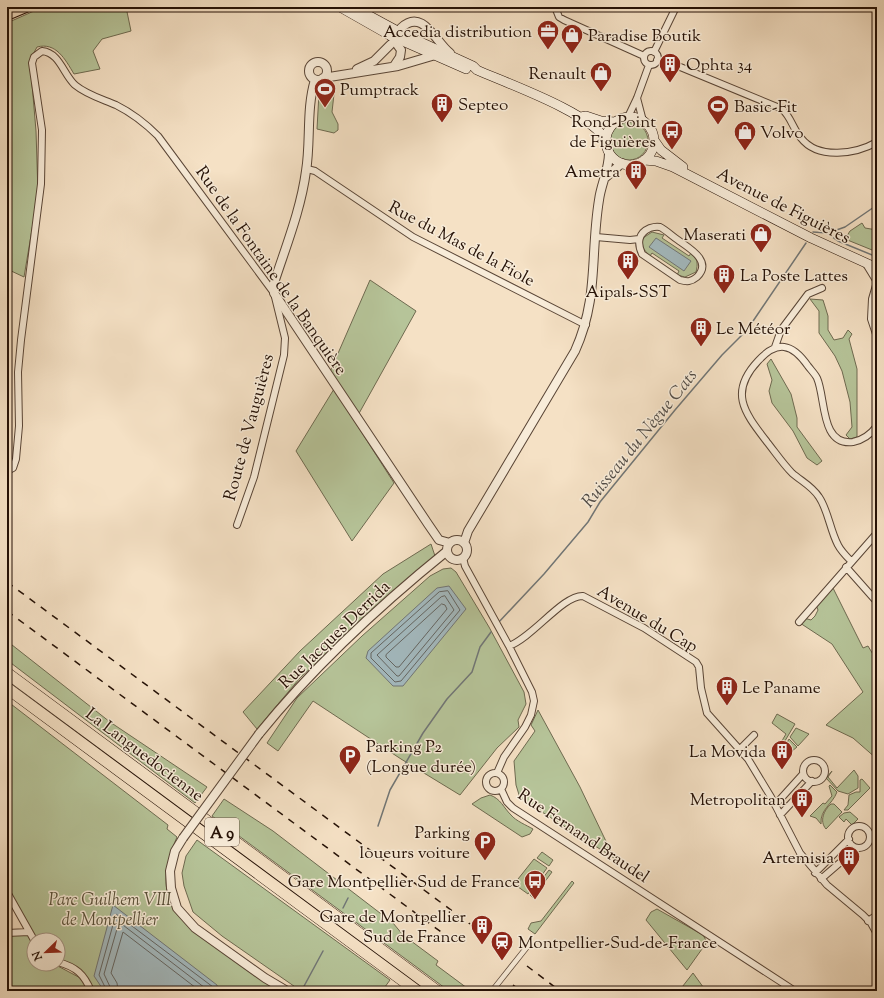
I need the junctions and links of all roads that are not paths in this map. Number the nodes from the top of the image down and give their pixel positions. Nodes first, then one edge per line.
1 (26, 7) edge
2 (340, 7) edge
3 (354, 7) edge
4 (555, 7) edge
5 (676, 7) edge
6 (7, 16) edge
7 (401, 28) dead end
8 (390, 40) junction
9 (654, 52) junction
10 (432, 56) junction
11 (644, 56) junction
12 (453, 57) junction
13 (657, 60) junction
14 (402, 61) junction
15 (649, 65) junction
16 (327, 68) junction
17 (477, 70) junction
18 (346, 74) junction
19 (319, 79) junction
20 (637, 98) junction
21 (581, 117) junction
22 (628, 117) junction
23 (643, 121) junction
24 (615, 122) junction
25 (654, 140) junction
26 (606, 141) junction
27 (877, 142) edge
28 (609, 153) junction
29 (644, 160) junction
30 (622, 163) junction
31 (307, 169) junction
32 (606, 177) junction
33 (698, 179) junction
34 (596, 238) junction
35 (639, 239) junction
36 (866, 263) junction
37 (877, 268) edge
38 (877, 287) edge
39 (822, 288) dead end
40 (274, 293) junction
41 (586, 325) junction
42 (877, 337) edge
43 (776, 347) junction
44 (877, 426) edge
45 (7, 471) edge
46 (237, 525) dead end
47 (877, 533) edge
48 (461, 541) junction
49 (450, 543) junction
50 (457, 558) junction
51 (851, 561) junction
52 (846, 567) junction
53 (877, 602) edge
54 (799, 622) dead end
55 (509, 646) junction
56 (7, 673) edge
57 (7, 688) edge
58 (754, 735) dead end
59 (740, 749) junction
60 (497, 773) junction
61 (803, 774) junction
62 (812, 782) junction
63 (501, 789) junction
64 (775, 805) junction
65 (780, 815) junction
66 (849, 839) junction
67 (857, 848) junction
68 (815, 873) junction
69 (821, 880) junction
70 (7, 892) edge
71 (877, 915) edge
72 (868, 920) junction
73 (875, 925) edge
74 (26, 932) edge
75 (29, 932) edge
76 (7, 933) edge
77 (877, 934) edge
78 (531, 942) dead end
79 (66, 965) edge
80 (92, 991) edge
81 (287, 991) edge
82 (417, 991) edge
83 (437, 991) edge
84 (492, 991) edge
85 (795, 991) edge

1 - 6 highway
2 - 8 main road
3 - 12 main road
4 - 11 street
5 - 9 street
7 - 12 street
8 - 10 main road
8 - 14 street
8 - 18 street
9 - 11 street
9 - 13 street
10 - 14 street
10 - 17 main road
11 - 15 street
12 - 17 main road
13 - 15 street
13 - 27 street
14 - 18 street
15 - 20 street
16 - 18 street
16 - 19 street
16 - 19 street
17 - 21 main road
18 - 19 street
19 - 31 street, Route de Vauguières
20 - 22 street
20 - 23 street
21 - 24 main road
21 - 26 main road
22 - 23 main road
22 - 24 main road
23 - 25 main road
24 - 26 main road
25 - 29 main road
25 - 33 main road, Avenue de Figuières
26 - 28 main road
28 - 30 main road
28 - 32 street
29 - 30 main road
29 - 33 main road, Avenue de Figuières
30 - 32 street
31 - 40 street, Route de Vauguières
31 - 41 street, Rue du Mas de la Fiole
32 - 34 street
33 - 36 main road, Avenue de Figuières
34 - 35 street
34 - 41 street
35 - 35 street
36 - 37 main road, Avenue de Figuières
36 - 38 street
38 - 42 street
39 - 43 street
40 - 45 street, Rue de la Fontaine de la Banquière
40 - 46 street, Route de Vauguières
40 - 49 street, Rue de la Fontaine de la Banquière
41 - 48 street
43 - 44 street
43 - 51 street
47 - 51 street
48 - 49 street
48 - 50 street
49 - 50 street
50 - 55 street
50 - 81 street, Rue Jacques Derrida, bridge
51 - 52 street
52 - 53 street
52 - 54 street
55 - 59 street, Avenue du Cap
55 - 60 street
56 - 83 highway, La Languedocienne / A 9
57 - 82 highway, La Languedocienne / A 9
58 - 59 street
59 - 64 street, Avenue du Cap
60 - 63 street
60 - 63 street
61 - 62 street
61 - 62 street
61 - 64 street
62 - 65 street
63 - 85 street, Rue Fernand Braudel
64 - 65 street, Avenue du Cap
65 - 68 street, Avenue du Cap
66 - 67 street
66 - 67 street
66 - 68 street
67 - 69 street
68 - 69 street, Avenue du Cap
69 - 72 street, Avenue du Cap
70 - 75 street
71 - 72 street
72 - 73 street, Avenue du Cap
73 - 77 street, Avenue du Cap
74 - 76 street
78 - 84 street, bridge
79 - 80 street

